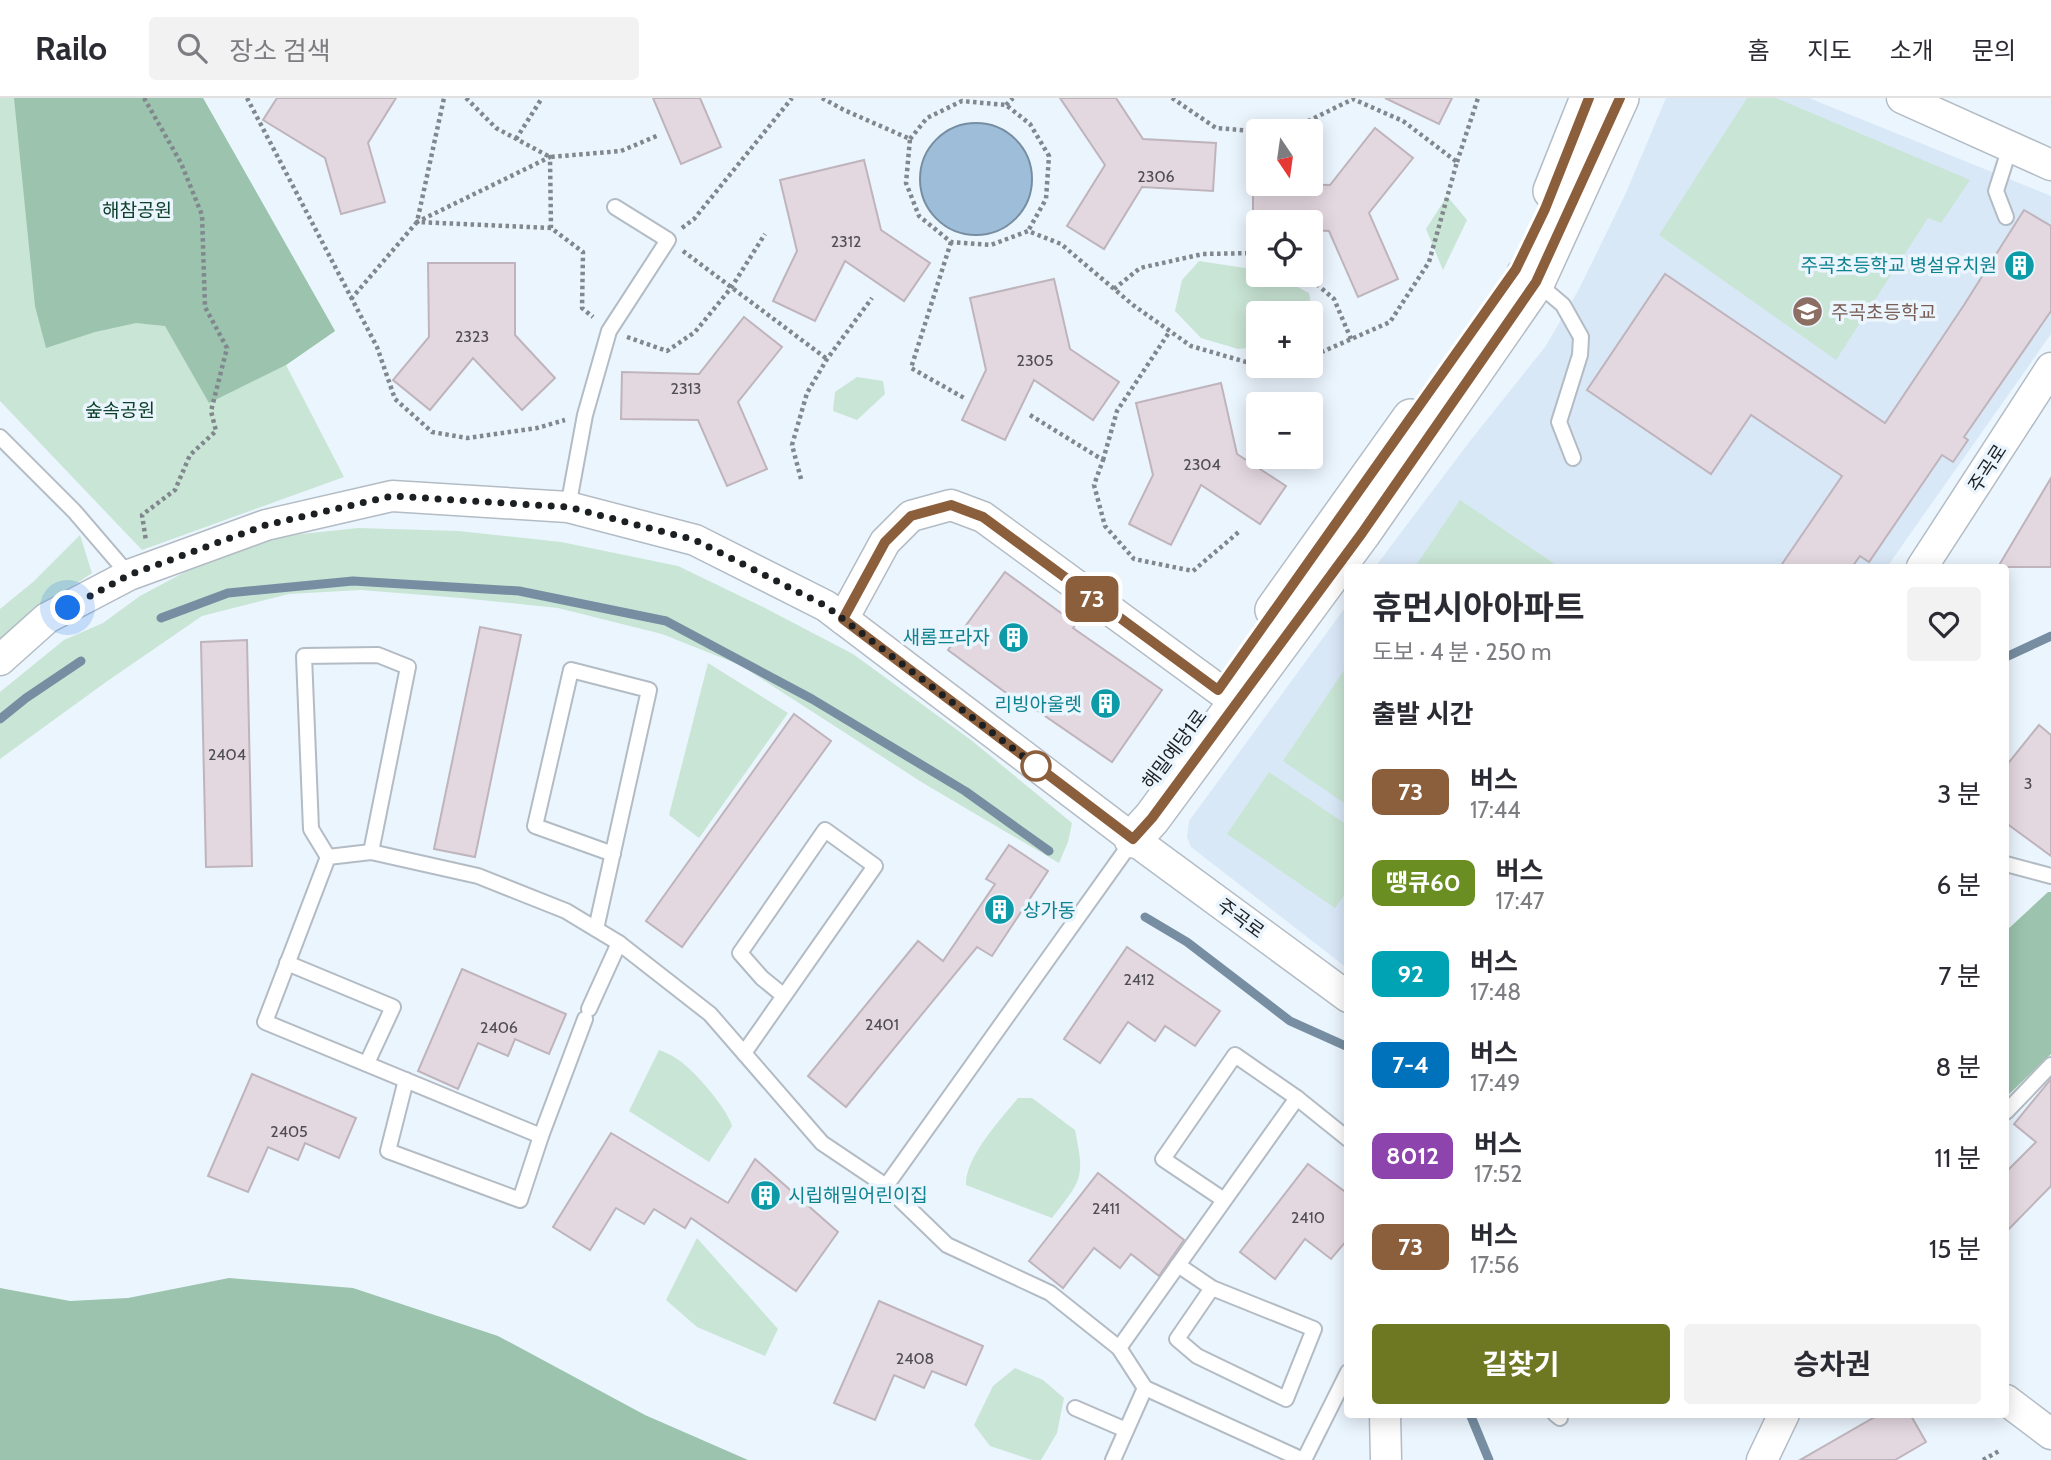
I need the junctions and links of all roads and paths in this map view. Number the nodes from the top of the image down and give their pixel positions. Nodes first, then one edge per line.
1 (144, 98) edge
2 (247, 98) edge
3 (444, 98) edge
4 (466, 98) edge
5 (542, 98) edge
6 (792, 98) edge
7 (822, 98) edge
8 (1013, 98) edge
9 (1172, 98) edge
10 (1353, 98) edge
11 (1478, 98) edge
12 (1589, 98) edge
13 (1620, 98) edge
14 (1902, 98) edge
15 (1006, 105) junction
16 (659, 135) dead end
17 (516, 139) junction
18 (910, 139) junction
19 (2010, 147) junction
20 (550, 157) junction
21 (1457, 162) junction
22 (2051, 165) edge
23 (615, 207) dead end
24 (2006, 218) dead end
25 (694, 219) dead end
26 (417, 222) junction
27 (551, 228) junction
28 (1028, 231) junction
29 (765, 234) dead end
30 (668, 240) junction
31 (951, 242) junction
32 (1246, 253) edge
33 (1526, 275) junction
34 (1320, 287) edge
35 (731, 288) junction
36 (1114, 289) junction
37 (873, 298) dead end
38 (351, 299) junction
39 (609, 331) junction
40 (1170, 331) junction
41 (1351, 339) junction
42 (1323, 351) edge
43 (827, 359) junction
44 (1246, 362) edge
45 (2051, 368) edge
46 (966, 399) dead end
47 (584, 415) junction
48 (1030, 415) dead end
49 (0, 437) edge
50 (1573, 458) dead end
51 (1103, 460) junction
52 (801, 479) dead end
53 (568, 507) junction
54 (1241, 530) dead end
55 (1924, 564) edge
56 (139, 571) junction
57 (843, 619) junction
58 (0, 660) edge
59 (1227, 697) junction
60 (1133, 839) junction
61 (372, 852) junction
62 (613, 853) junction
63 (328, 857) junction
64 (2009, 865) edge
65 (2051, 876) edge
66 (596, 929) junction
67 (619, 943) junction
68 (287, 963) junction
69 (1344, 994) edge
70 (784, 996) junction
71 (744, 1053) junction
72 (366, 1063) junction
73 (2051, 1065) edge
74 (406, 1080) junction
75 (1297, 1098) junction
76 (2009, 1109) edge
77 (541, 1136) junction
78 (1344, 1136) edge
79 (886, 1186) junction
80 (1224, 1200) junction
81 (1178, 1265) junction
82 (1212, 1288) junction
83 (1119, 1348) junction
84 (1344, 1380) edge
85 (1144, 1388) junction
86 (2009, 1402) edge
87 (1075, 1408) dead end
88 (1385, 1418) edge
89 (1782, 1418) edge
90 (1126, 1430) junction
91 (2051, 1434) edge
92 (1999, 1451) dead end
93 (1113, 1460) edge
94 (1303, 1460) edge
95 (1386, 1460) edge
96 (1762, 1460) edge
97 (1983, 1460) edge

1 - 56 path
2 - 38 path
3 - 26 path
4 - 17 path
5 - 17 path
6 - 25 path
7 - 18 path
8 - 15 path
9 - 10 path
10 - 21 path
11 - 21 path
12 - 33 street, 해밀예당1로
13 - 33 street, 해밀예당1로
14 - 19 street
15 - 18 path
15 - 28 path
16 - 20 path
17 - 20 path
18 - 31 path
19 - 22 street
19 - 24 lane
20 - 26 path
20 - 27 path
21 - 41 path
23 - 30 lane
26 - 27 path
26 - 38 path
27 - 39 path
28 - 31 path
28 - 36 path
29 - 35 path
30 - 35 path
30 - 39 lane
31 - 46 path
32 - 36 path
33 - 50 lane
33 - 59 street, 해밀예당1로
34 - 41 path
35 - 39 path
35 - 43 path
36 - 40 path
37 - 43 path
38 - 47 path
39 - 47 lane
40 - 44 path
40 - 51 path
41 - 42 path
43 - 52 path
45 - 55 street, 주곡로
47 - 53 lane
48 - 51 path
49 - 56 lane
51 - 54 path
53 - 56 street
53 - 57 street
56 - 58 street
57 - 59 street
57 - 60 street
59 - 60 street, 해밀예당1로
60 - 69 street, 주곡로
60 - 79 lane
61 - 63 lane
61 - 63 lane
61 - 66 lane
62 - 62 lane
62 - 66 lane
63 - 68 lane
64 - 65 lane
66 - 67 lane
67 - 71 lane
67 - 77 lane
68 - 72 lane
68 - 72 lane
70 - 70 lane
70 - 71 lane
71 - 79 lane
72 - 74 lane
73 - 76 lane
74 - 77 lane
74 - 77 lane
75 - 78 lane
75 - 80 lane
75 - 80 lane
79 - 83 lane
80 - 81 lane
81 - 82 lane
81 - 83 lane
82 - 82 lane
83 - 85 lane
84 - 94 lane
85 - 90 lane
85 - 94 lane
86 - 91 street
87 - 90 lane
88 - 95 street
89 - 96 street
90 - 93 lane
92 - 97 path

